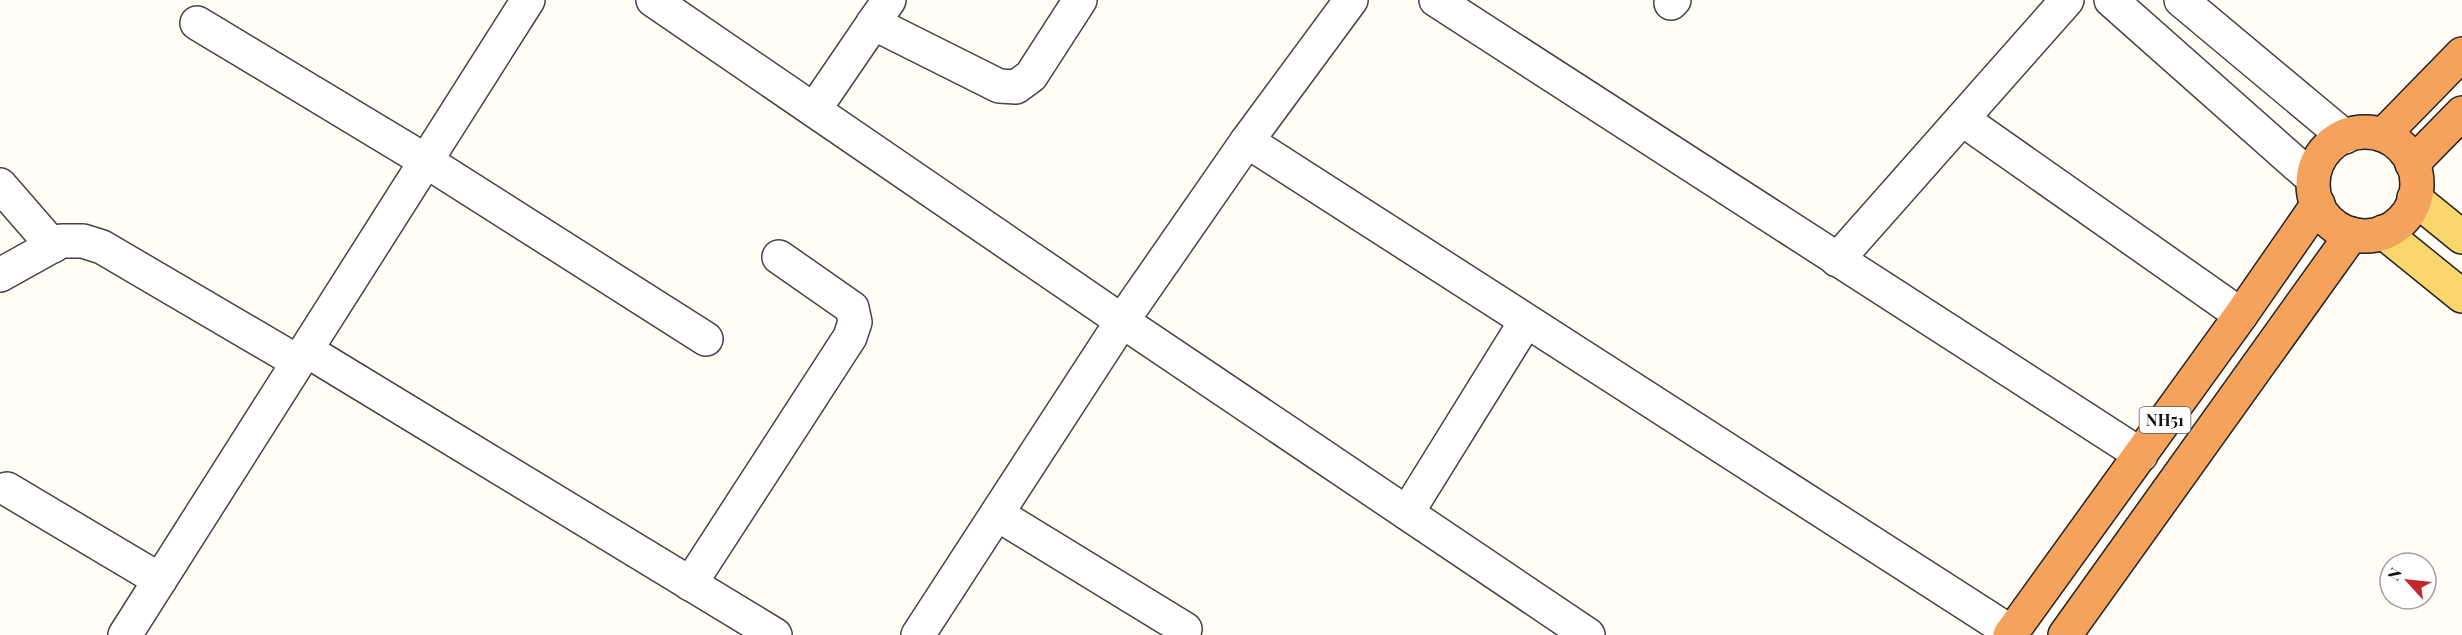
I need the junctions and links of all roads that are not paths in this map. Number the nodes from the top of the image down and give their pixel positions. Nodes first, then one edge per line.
1 (528, 0) edge
2 (653, 0) edge
3 (1080, 0) edge
4 (1351, 0) edge
5 (1436, 0) edge
6 (2067, 0) edge
7 (2111, 0) edge
8 (2181, 0) edge
9 (881, 12) edge
10 (197, 23) dead end
11 (2462, 54) edge
12 (814, 110) junction
13 (2462, 113) edge
14 (1962, 119) junction
15 (2383, 135) junction
16 (2345, 137) junction
17 (1247, 141) junction
18 (426, 161) junction
19 (2412, 164) junction
20 (0, 185) edge
21 (2315, 191) junction
22 (2414, 198) junction
23 (2368, 233) junction
24 (2462, 237) edge
25 (53, 246) junction
26 (779, 257) dead end
27 (1837, 260) junction
28 (0, 275) edge
29 (2462, 296) edge
30 (2241, 315) junction
31 (1122, 321) junction
32 (1526, 321) junction
33 (706, 339) dead end
34 (302, 356) junction
35 (2141, 455) junction
36 (7, 489) dead end
37 (1407, 513) junction
38 (997, 514) junction
39 (160, 580) junction
40 (690, 584) junction
41 (1185, 629) dead end
42 (2011, 634) edge
43 (125, 635) edge
44 (775, 635) edge
45 (918, 635) edge
46 (1588, 635) edge
47 (2065, 635) edge

1 - 18 street
2 - 12 street
3 - 9 street
4 - 17 street
5 - 27 street
6 - 14 street
7 - 21 street
8 - 16 street
9 - 12 street
10 - 18 street
11 - 15 highway
12 - 31 street
13 - 19 highway
14 - 27 street
14 - 30 street
15 - 16 highway
15 - 19 highway
16 - 21 highway, NH51
17 - 31 street
17 - 32 street
18 - 33 street
18 - 34 street
19 - 22 highway
20 - 25 street
21 - 23 highway
21 - 30 highway, NH51
22 - 23 highway, NH51
22 - 24 main road
23 - 29 main road
23 - 47 highway, NH51
25 - 28 street
25 - 34 street
26 - 40 street
27 - 35 street
30 - 35 highway, NH51
31 - 37 street
31 - 38 street
32 - 37 street
32 - 42 street
34 - 39 street
34 - 40 street
35 - 42 highway, NH51
36 - 39 street
37 - 46 street
38 - 41 street
38 - 45 street
39 - 43 street
40 - 44 street

